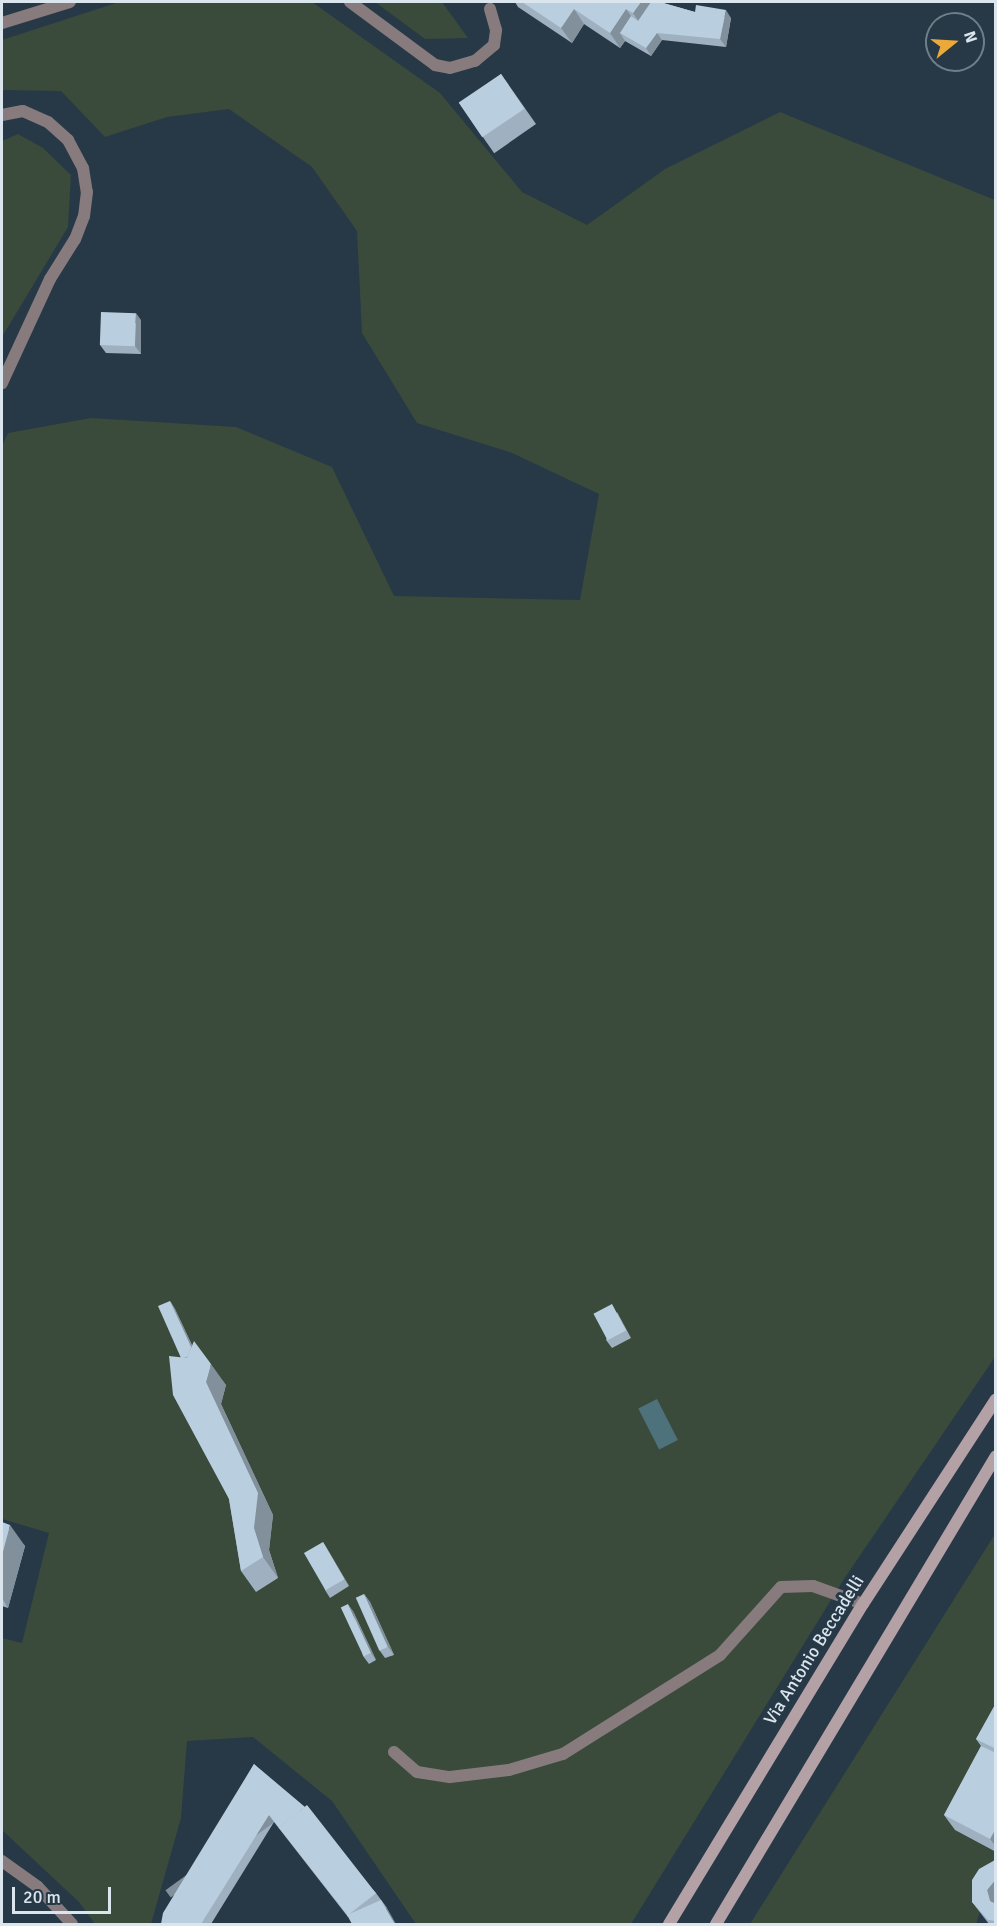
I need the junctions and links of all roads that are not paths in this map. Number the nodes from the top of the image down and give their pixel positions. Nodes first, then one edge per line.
1 (70, 2) edge
2 (350, 2) edge
3 (490, 9) dead end
4 (2, 23) edge
5 (2, 114) edge
6 (2, 383) edge
7 (996, 1399) edge
8 (996, 1456) edge
9 (863, 1604) junction
10 (394, 1752) dead end
11 (2, 1861) edge
12 (72, 1924) edge
13 (669, 1924) edge
14 (716, 1924) edge

1 - 4 lane
2 - 3 lane
5 - 6 lane
7 - 9 main road, Via Antonio Beccadelli
8 - 14 main road
9 - 10 lane
9 - 13 main road, Via Antonio Beccadelli
11 - 12 lane

